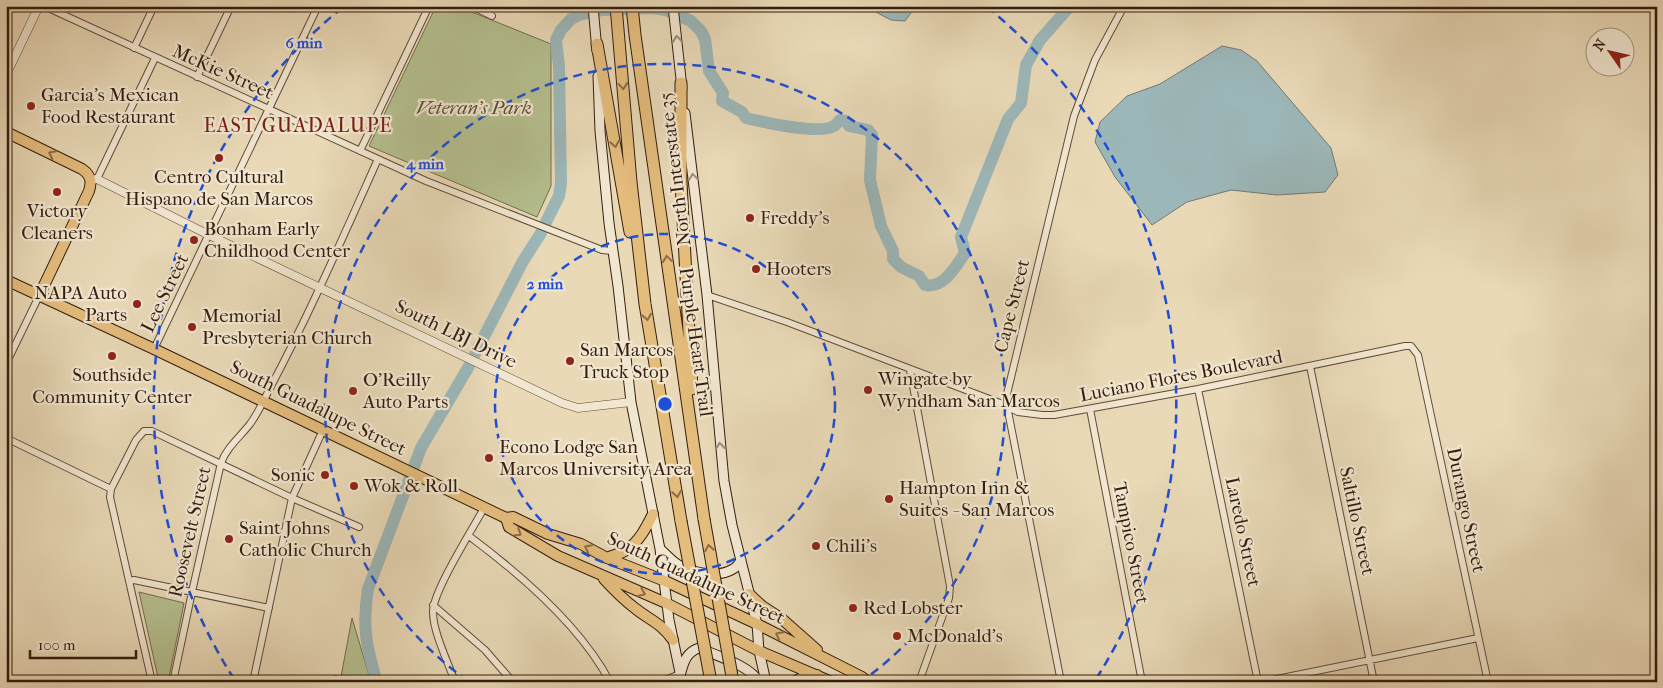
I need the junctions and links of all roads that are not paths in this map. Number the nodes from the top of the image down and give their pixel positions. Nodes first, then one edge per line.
1 (39, 6) edge
2 (44, 6) edge
3 (154, 6) edge
4 (231, 6) edge
5 (318, 6) edge
6 (429, 6) edge
7 (472, 6) edge
8 (593, 6) edge
9 (616, 6) edge
10 (632, 6) edge
11 (673, 6) edge
12 (1124, 6) edge
13 (492, 16) dead end
14 (596, 42) junction
15 (134, 48) junction
16 (155, 58) junction
17 (6, 76) edge
18 (197, 77) junction
19 (680, 77) junction
20 (269, 109) junction
21 (6, 132) edge
22 (360, 151) junction
23 (378, 159) junction
24 (94, 180) junction
25 (209, 234) junction
26 (612, 251) junction
27 (6, 280) edge
28 (320, 286) junction
29 (644, 293) junction
30 (707, 295) junction
31 (39, 296) junction
32 (1411, 346) joint
33 (154, 349) junction
34 (6, 364) edge
35 (1310, 366) junction
36 (910, 370) junction
37 (1198, 388) junction
38 (263, 402) junction
39 (631, 402) junction
40 (1007, 406) junction
41 (1090, 409) junction
42 (323, 430) junction
43 (6, 438) edge
44 (221, 463) junction
45 (696, 463) junction
46 (111, 489) junction
47 (292, 498) junction
48 (484, 508) junction
49 (653, 514) junction
50 (506, 518) junction
51 (360, 527) dead end
52 (469, 536) junction
53 (660, 548) junction
54 (607, 558) junction
55 (741, 560) junction
56 (602, 576) junction
57 (129, 581) junction
58 (665, 581) junction
59 (192, 592) junction
60 (749, 594) junction
61 (666, 603) junction
62 (433, 605) junction
63 (269, 608) junction
64 (757, 624) junction
65 (1478, 638) junction
66 (673, 640) junction
67 (759, 651) junction
68 (827, 659) junction
69 (1370, 661) junction
70 (818, 675) junction
71 (681, 678) edge
72 (152, 682) edge
73 (173, 682) edge
74 (254, 682) edge
75 (455, 682) edge
76 (513, 682) edge
77 (610, 682) edge
78 (660, 682) edge
79 (711, 682) edge
80 (733, 682) edge
81 (759, 682) edge
82 (766, 682) edge
83 (794, 682) edge
84 (832, 682) edge
85 (868, 682) edge
86 (919, 682) edge
87 (1061, 682) edge
88 (1142, 682) edge
89 (1258, 682) edge
90 (1262, 682) edge
91 (1374, 682) edge
92 (1488, 682) edge

1 - 17 street
2 - 15 street, McKie Street
3 - 15 street
4 - 18 street
5 - 20 street, Lee Street
6 - 22 street
7 - 13 street
8 - 14 main road
9 -> 29 highway
45 -> 10 highway, Purple Heart Trail
19 -> 11 main road, North Interstate 35
12 - 40 street, Cape Street
14 - 26 main road
14 -> 29 highway
15 - 16 street, McKie Street
16 - 18 street, McKie Street
16 - 24 street
18 - 20 street, McKie Street
30 -> 19 main road, North Interstate 35
19 - 45 highway
20 - 22 street, McKie Street
20 - 25 street, Lee Street
24 -> 21 main road, South LBJ Drive
22 - 23 street, McKie Street
23 - 26 street, McKie Street
23 - 28 street, Roosevelt Street
24 - 25 street, South LBJ Drive
24 - 31 main road
25 - 28 street, South LBJ Drive
25 - 33 street, Lee Street
26 - 39 main road
27 - 31 main road, South Guadalupe Street
28 - 38 street, Roosevelt Street
28 - 39 street, South LBJ Drive
29 -> 79 highway, bridge
30 - 36 street, Luciano Flores Boulevard
55 -> 30 main road, North Interstate 35
31 - 33 main road, South Guadalupe Street
31 - 34 street
32 - 35 street, Luciano Flores Boulevard
32 - 65 street, Durango Street
33 - 38 main road, South Guadalupe Street
35 - 37 street, Luciano Flores Boulevard
35 - 69 street, Saltillo Street
36 - 40 street, Luciano Flores Boulevard
36 - 86 street
37 - 41 street, Luciano Flores Boulevard
37 - 89 street, Laredo Street
38 - 42 main road, South Guadalupe Street
38 - 44 street, Roosevelt Street
39 - 49 main road
40 - 41 street, Luciano Flores Boulevard
40 - 87 street, Cape Street
41 - 88 street, Tampico Street
42 - 47 street
42 - 48 main road, South Guadalupe Street
43 - 46 street
44 - 46 street
44 - 47 street
44 - 59 street, Roosevelt Street
80 -> 45 highway, Purple Heart Trail, bridge
46 - 57 street
47 - 51 street
47 - 63 street
48 - 50 main road, South Guadalupe Street
48 - 52 street
49 - 53 main road
49 - 54 main road
54 -> 50 main road, South Guadalupe Street
50 -> 56 main road, South Guadalupe Street
52 - 62 street
52 - 77 street
53 - 55 main road
53 - 58 main road
54 - 58 main road, South Guadalupe Street
55 - 60 main road, North Interstate 35
56 -> 61 main road, South Guadalupe Street
56 - 66 main road
57 - 59 street
57 - 72 street
58 - 61 main road
58 - 64 main road, South Guadalupe Street
59 - 63 street
59 - 73 street, Roosevelt Street
60 - 64 main road, North Interstate 35
60 - 68 main road
61 - 66 main road
61 - 67 main road, South Guadalupe Street
62 - 75 street
62 - 76 street
63 - 74 street
64 - 67 main road, North Interstate 35
68 -> 64 main road, South Guadalupe Street
65 - 69 street
65 - 92 street, Durango Street
66 - 71 main road
67 - 70 main road, South Guadalupe Street
67 - 82 main road, North Interstate 35
68 - 85 main road, South Guadalupe Street
69 - 90 street
69 - 91 street, Saltillo Street
70 - 83 main road
70 - 84 main road, South Guadalupe Street
71 - 78 street
71 - 81 main road

